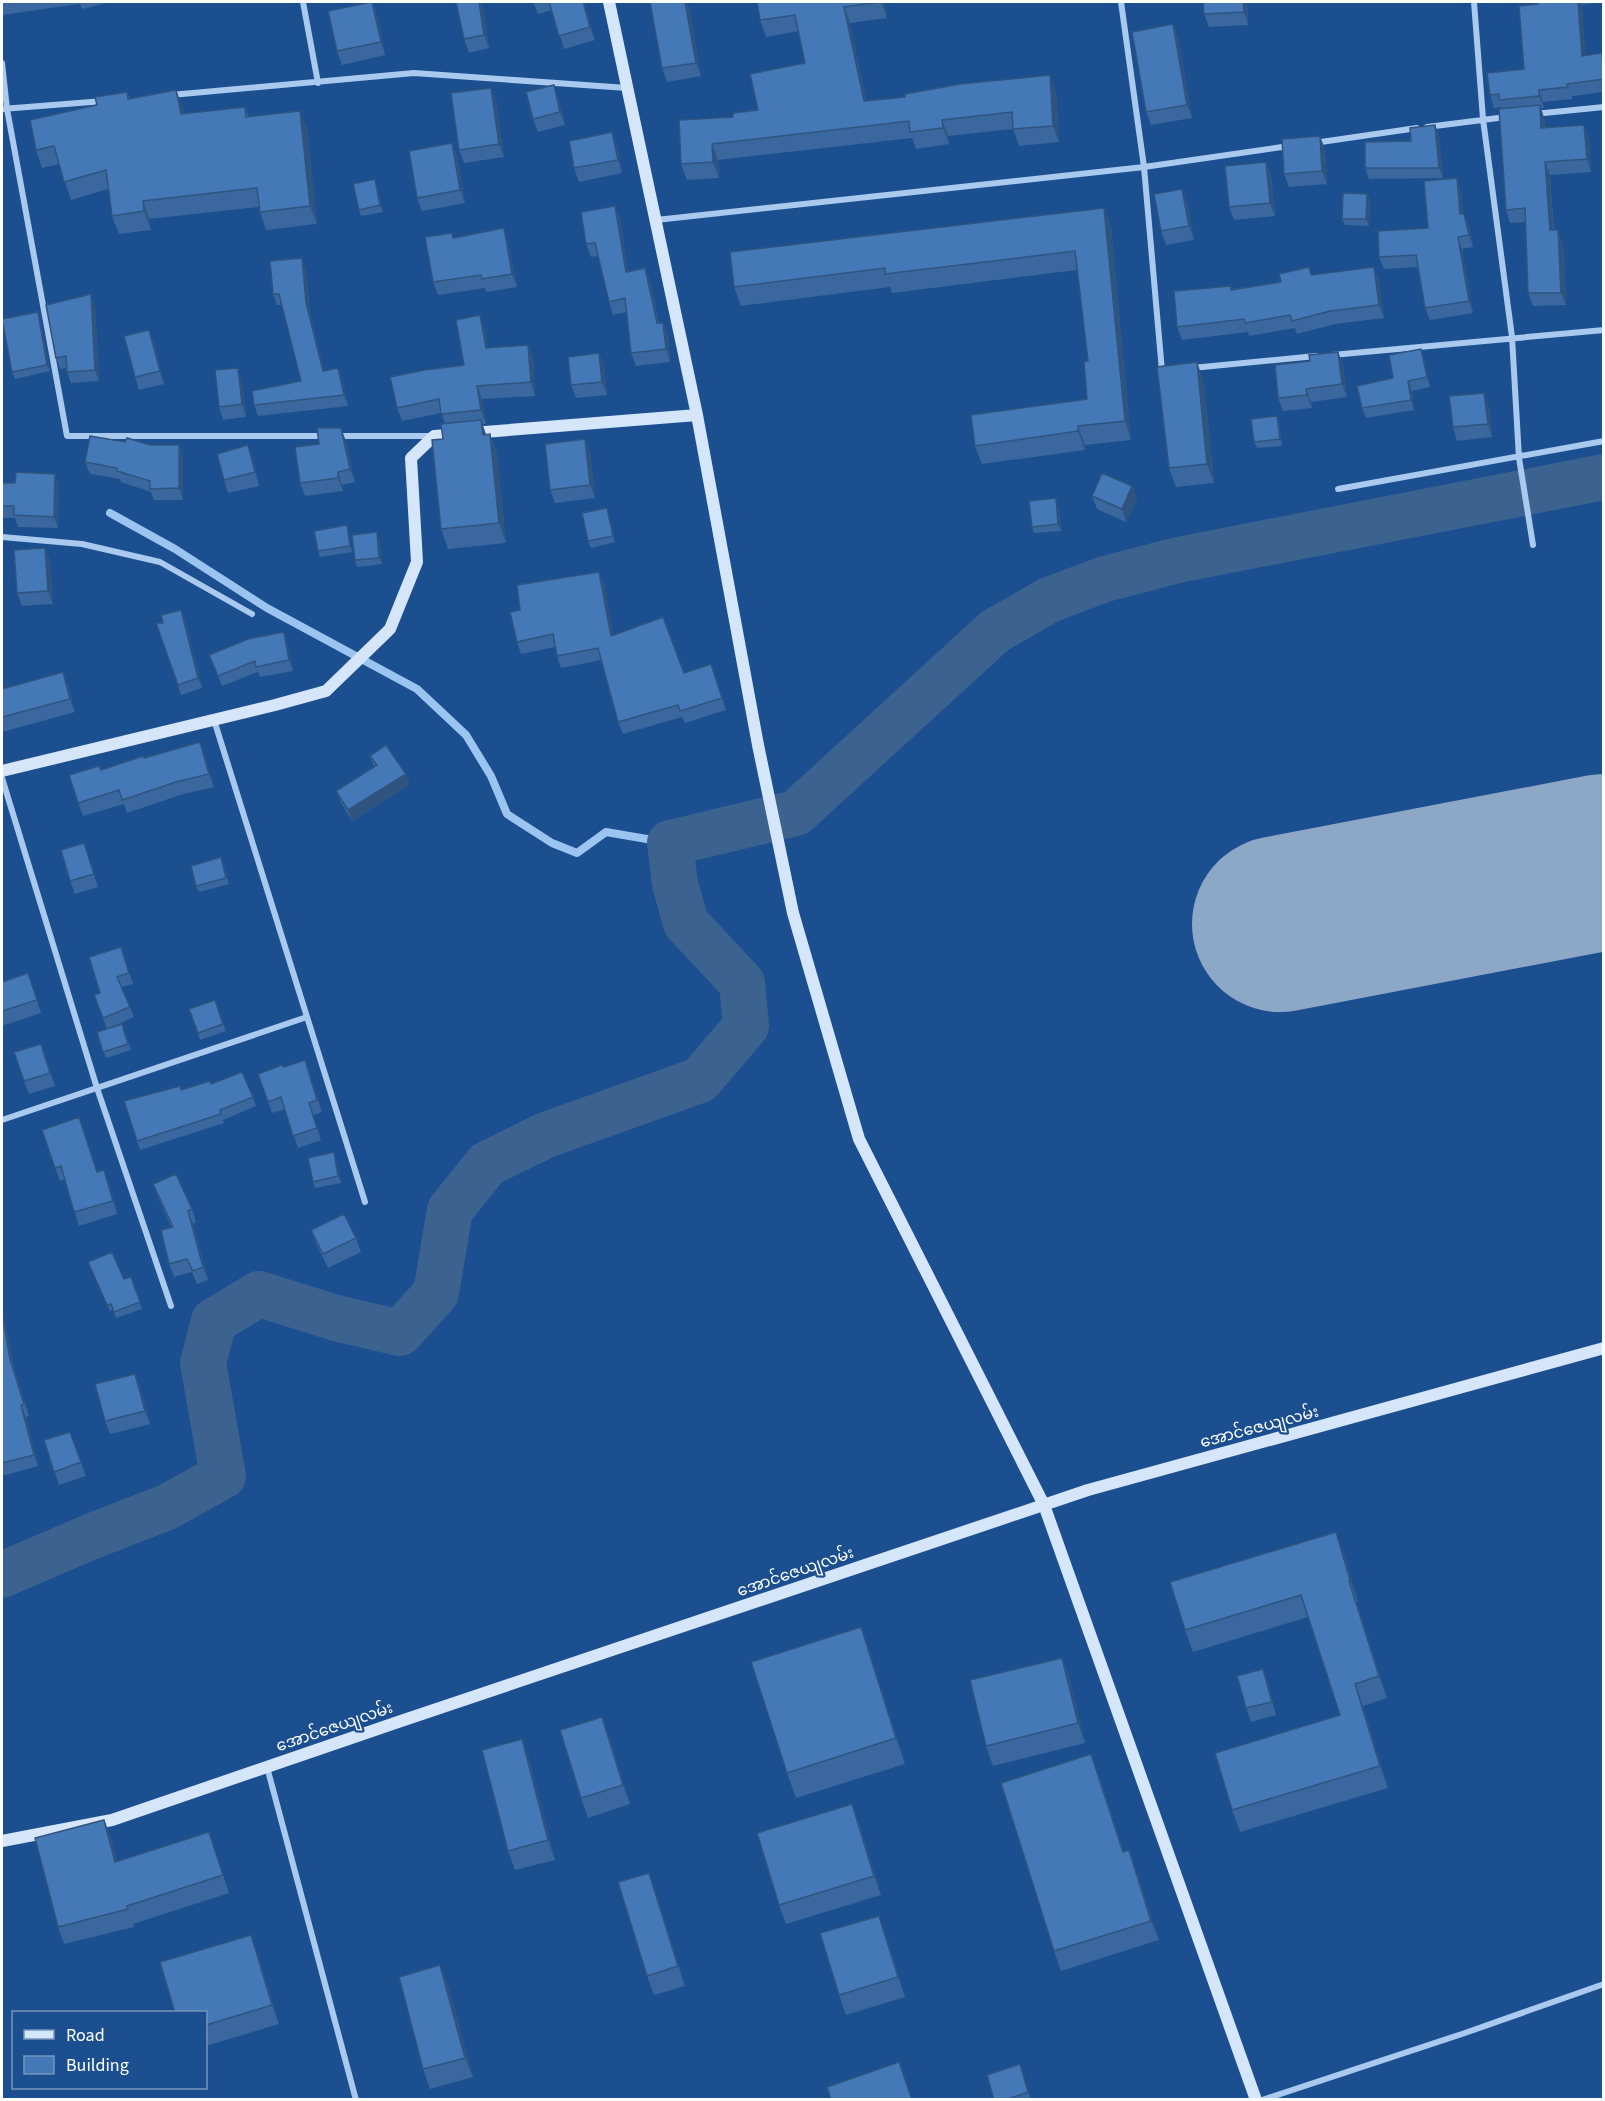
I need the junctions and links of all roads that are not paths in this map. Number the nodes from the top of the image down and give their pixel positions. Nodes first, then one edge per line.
1 (303, 2) edge
2 (609, 2) edge
3 (1120, 2) edge
4 (1474, 2) edge
5 (2, 63) edge
6 (318, 84) junction
7 (627, 88) junction
8 (163, 96) edge
9 (115, 100) edge
10 (1604, 107) edge
11 (4, 109) edge
12 (1527, 115) edge
13 (1516, 116) edge
14 (1483, 119) junction
15 (1308, 144) edge
16 (1296, 145) edge
17 (1144, 167) junction
18 (655, 220) junction
19 (1604, 330) edge
20 (1512, 337) junction
21 (1185, 369) edge
22 (1173, 370) edge
23 (697, 415) junction
24 (434, 436) junction
25 (1604, 441) edge
26 (1519, 458) junction
27 (1338, 489) dead end
28 (2, 537) edge
29 (1533, 545) dead end
30 (252, 614) dead end
31 (214, 720) junction
32 (2, 771) edge
33 (2, 778) edge
34 (307, 1017) junction
35 (97, 1088) junction
36 (2, 1120) edge
37 (365, 1202) dead end
38 (171, 1306) dead end
39 (1604, 1348) edge
40 (1044, 1505) junction
41 (267, 1767) junction
42 (2, 1841) edge
43 (1604, 1984) edge
44 (356, 2100) edge
45 (1256, 2100) edge
46 (1262, 2100) edge

1 - 6 street
2 - 7 street
3 - 17 street
4 - 14 street
5 - 11 street
6 - 7 street
6 - 8 street
7 - 18 street
9 - 11 street
10 - 12 street
11 - 24 street
13 - 14 street
14 - 15 street
14 - 20 street
16 - 17 street
17 - 18 street
17 - 22 street
18 - 23 street
19 - 20 street
20 - 21 street
20 - 26 street
23 - 24 street
23 - 40 street
24 - 31 street
25 - 26 street
26 - 27 street
26 - 29 street
28 - 30 street
31 - 32 street
31 - 34 street
33 - 35 street
34 - 35 street
34 - 37 street
35 - 36 street
35 - 38 street
39 - 40 street, အောင်ဇေယျလမ်း
40 - 41 street, အောင်ဇေယျလမ်း
40 - 45 street
41 - 42 street, အောင်ဇေယျလမ်း
41 - 44 street
43 - 46 street

